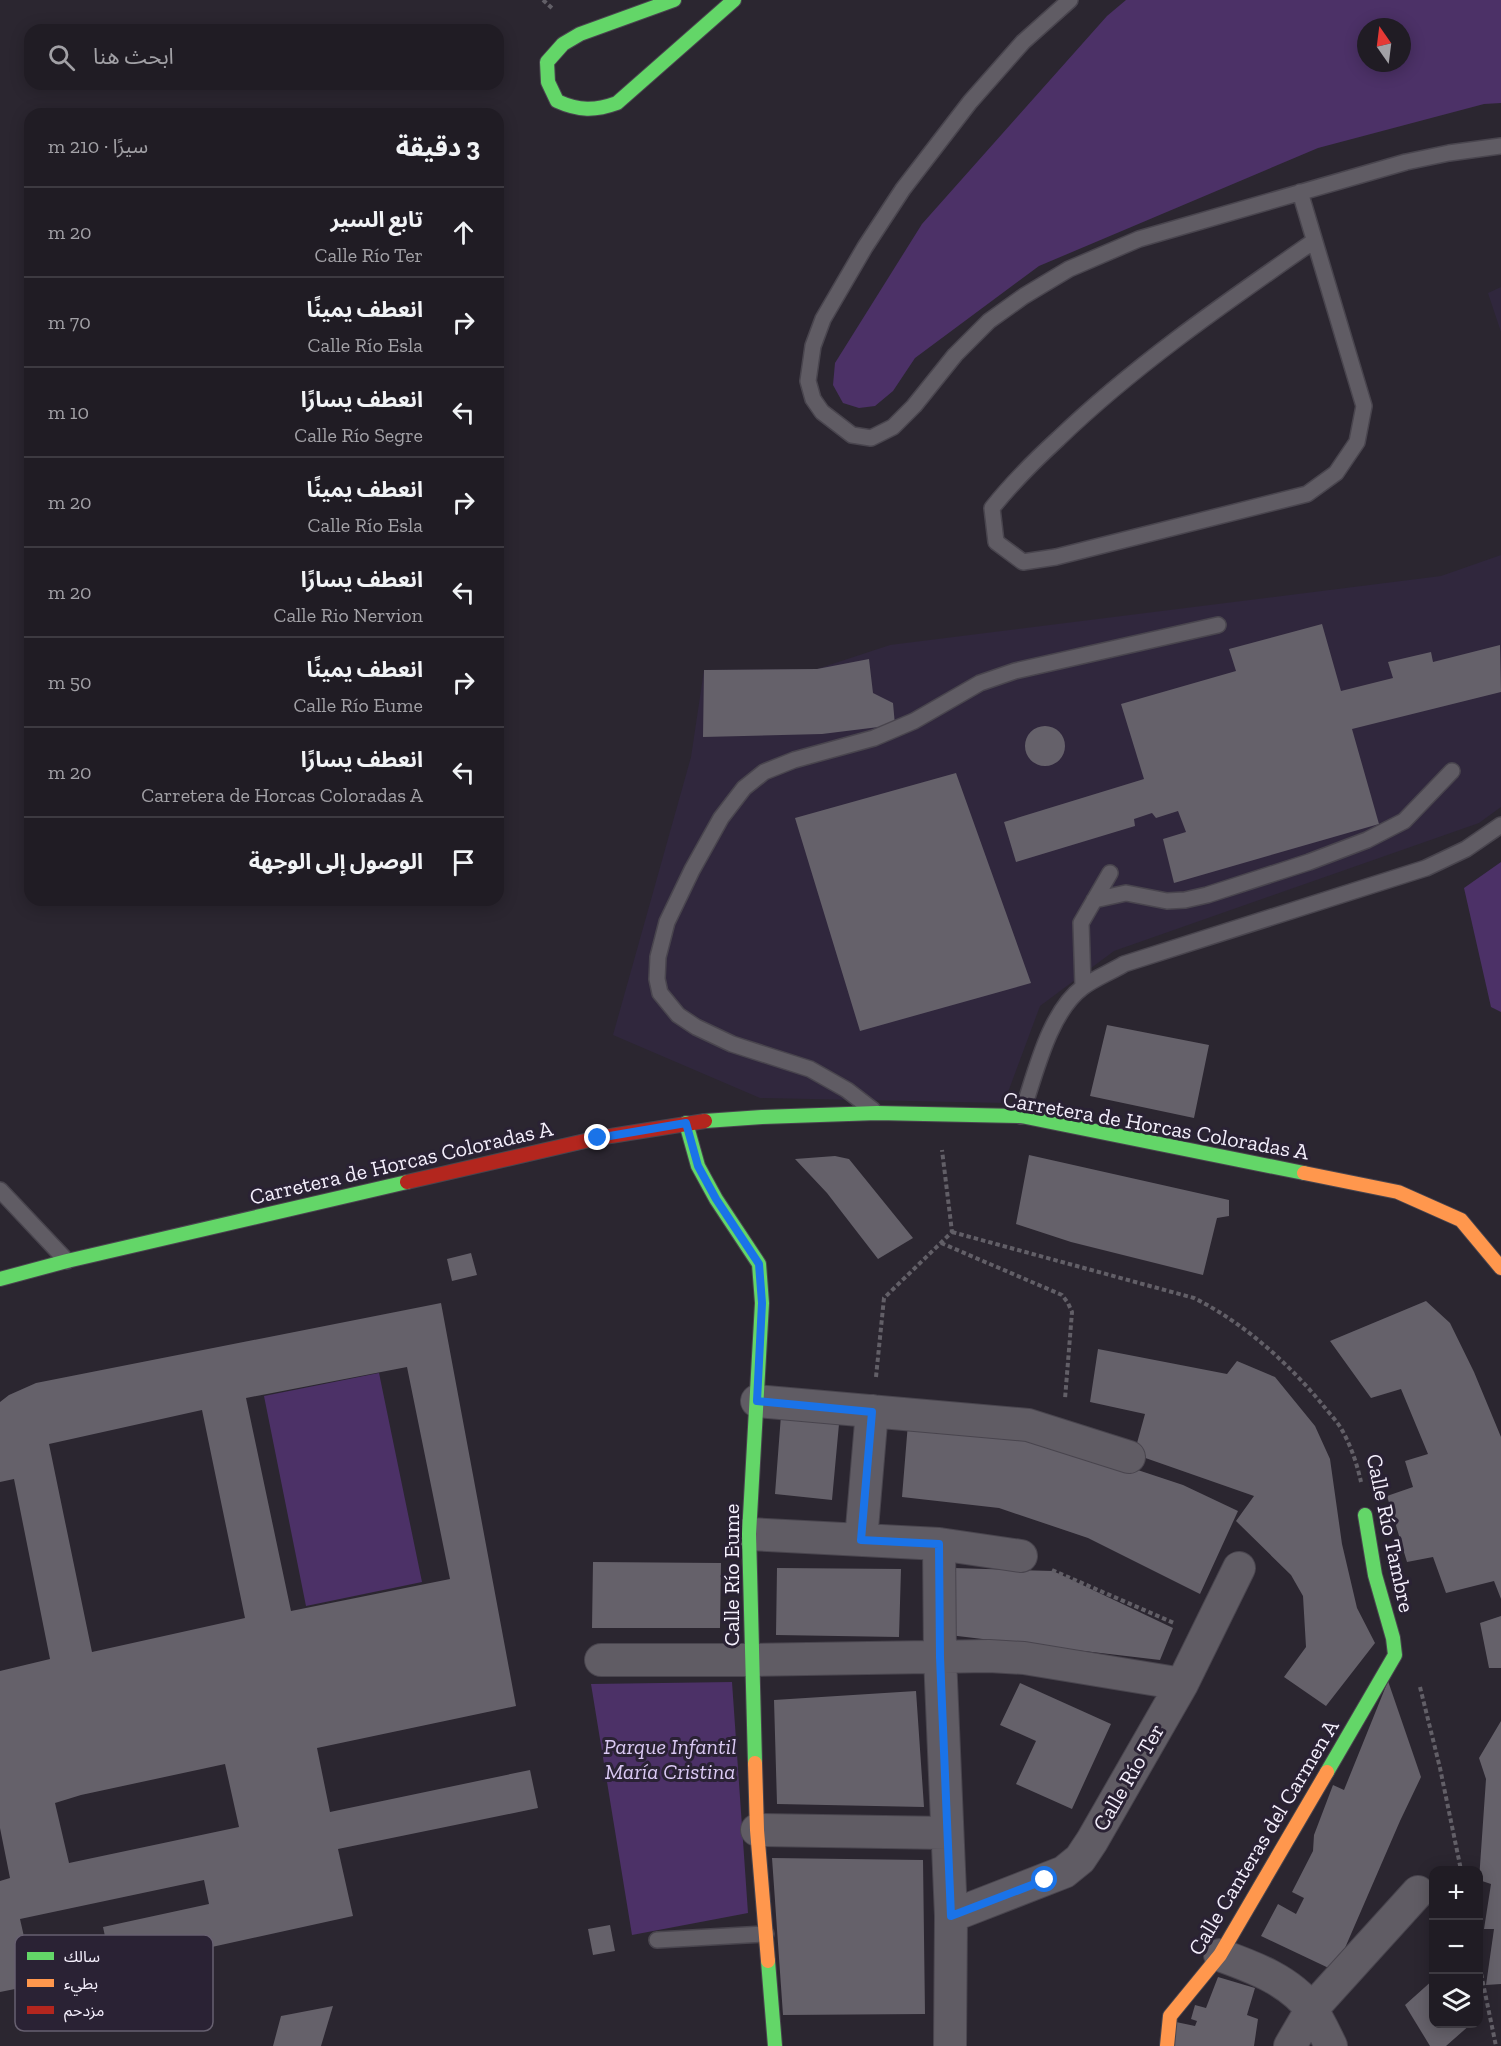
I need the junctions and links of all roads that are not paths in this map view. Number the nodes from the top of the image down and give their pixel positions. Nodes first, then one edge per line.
1 (674, 0) edge
2 (734, 0) edge
3 (1070, 0) edge
4 (1501, 146) edge
5 (1300, 192) junction
6 (1314, 241) junction
7 (1218, 625) dead end
8 (1452, 771) dead end
9 (1501, 825) edge
10 (1110, 873) dead end
11 (1094, 900) junction
12 (1083, 987) junction
13 (877, 1113) junction
14 (1021, 1116) junction
15 (686, 1123) junction
16 (0, 1190) edge
17 (67, 1261) junction
18 (1501, 1268) edge
19 (0, 1279) edge
20 (757, 1401) junction
21 (872, 1412) junction
22 (1129, 1457) dead end
23 (1365, 1515) road end
24 (749, 1534) junction
25 (861, 1540) junction
26 (939, 1544) junction
27 (1021, 1556) road end
28 (1239, 1568) dead end
29 (1396, 1648) joint
30 (940, 1657) junction
31 (602, 1660) dead end
32 (752, 1660) junction
33 (1182, 1684) junction
34 (758, 1830) junction
35 (946, 1833) junction
36 (1418, 1892) dead end
37 (951, 1916) junction
38 (766, 1934) junction
39 (657, 1940) dead end
40 (1220, 1955) junction
41 (1311, 2010) junction
42 (775, 2046) edge
43 (950, 2046) edge
44 (1167, 2046) edge
45 (1290, 2046) edge
46 (1331, 2046) edge

1 - 2 street
3 - 5 lane
4 - 5 lane
5 - 6 lane
6 - 6 lane
7 - 13 lane
8 - 11 lane
9 - 12 lane
10 - 11 lane
11 - 12 lane
12 - 14 lane
13 - 14 street, Carretera de Horcas Coloradas A
13 - 15 street, Carretera de Horcas Coloradas A
14 - 18 street, Carretera de Horcas Coloradas A
15 - 17 street, Carretera de Horcas Coloradas A
15 - 20 street, Calle Río Eume
16 - 17 lane
17 - 19 street, Carretera de Horcas Coloradas A
20 - 21 street
20 - 24 street, Calle Río Eume
21 - 22 street
21 - 25 street
23 - 29 street, Calle Río Tambre
24 - 25 street
24 - 32 street, Calle Río Eume
25 - 26 street
26 - 27 street
26 - 30 street
28 - 33 street, Calle Río Ter
29 - 40 street, Calle Canteras del Carmen A
30 - 32 street
30 - 33 street
30 - 35 street
31 - 32 street
32 - 34 street, Calle Río Eume
33 - 37 street, Calle Río Ter
34 - 35 street
34 - 38 street, Calle Río Eume
35 - 37 street
36 - 41 street
37 - 43 street
38 - 39 lane
38 - 42 street, Calle Río Eume
40 - 41 street
40 - 44 street, Calle Canteras del Carmen A
41 - 45 street
41 - 46 street

